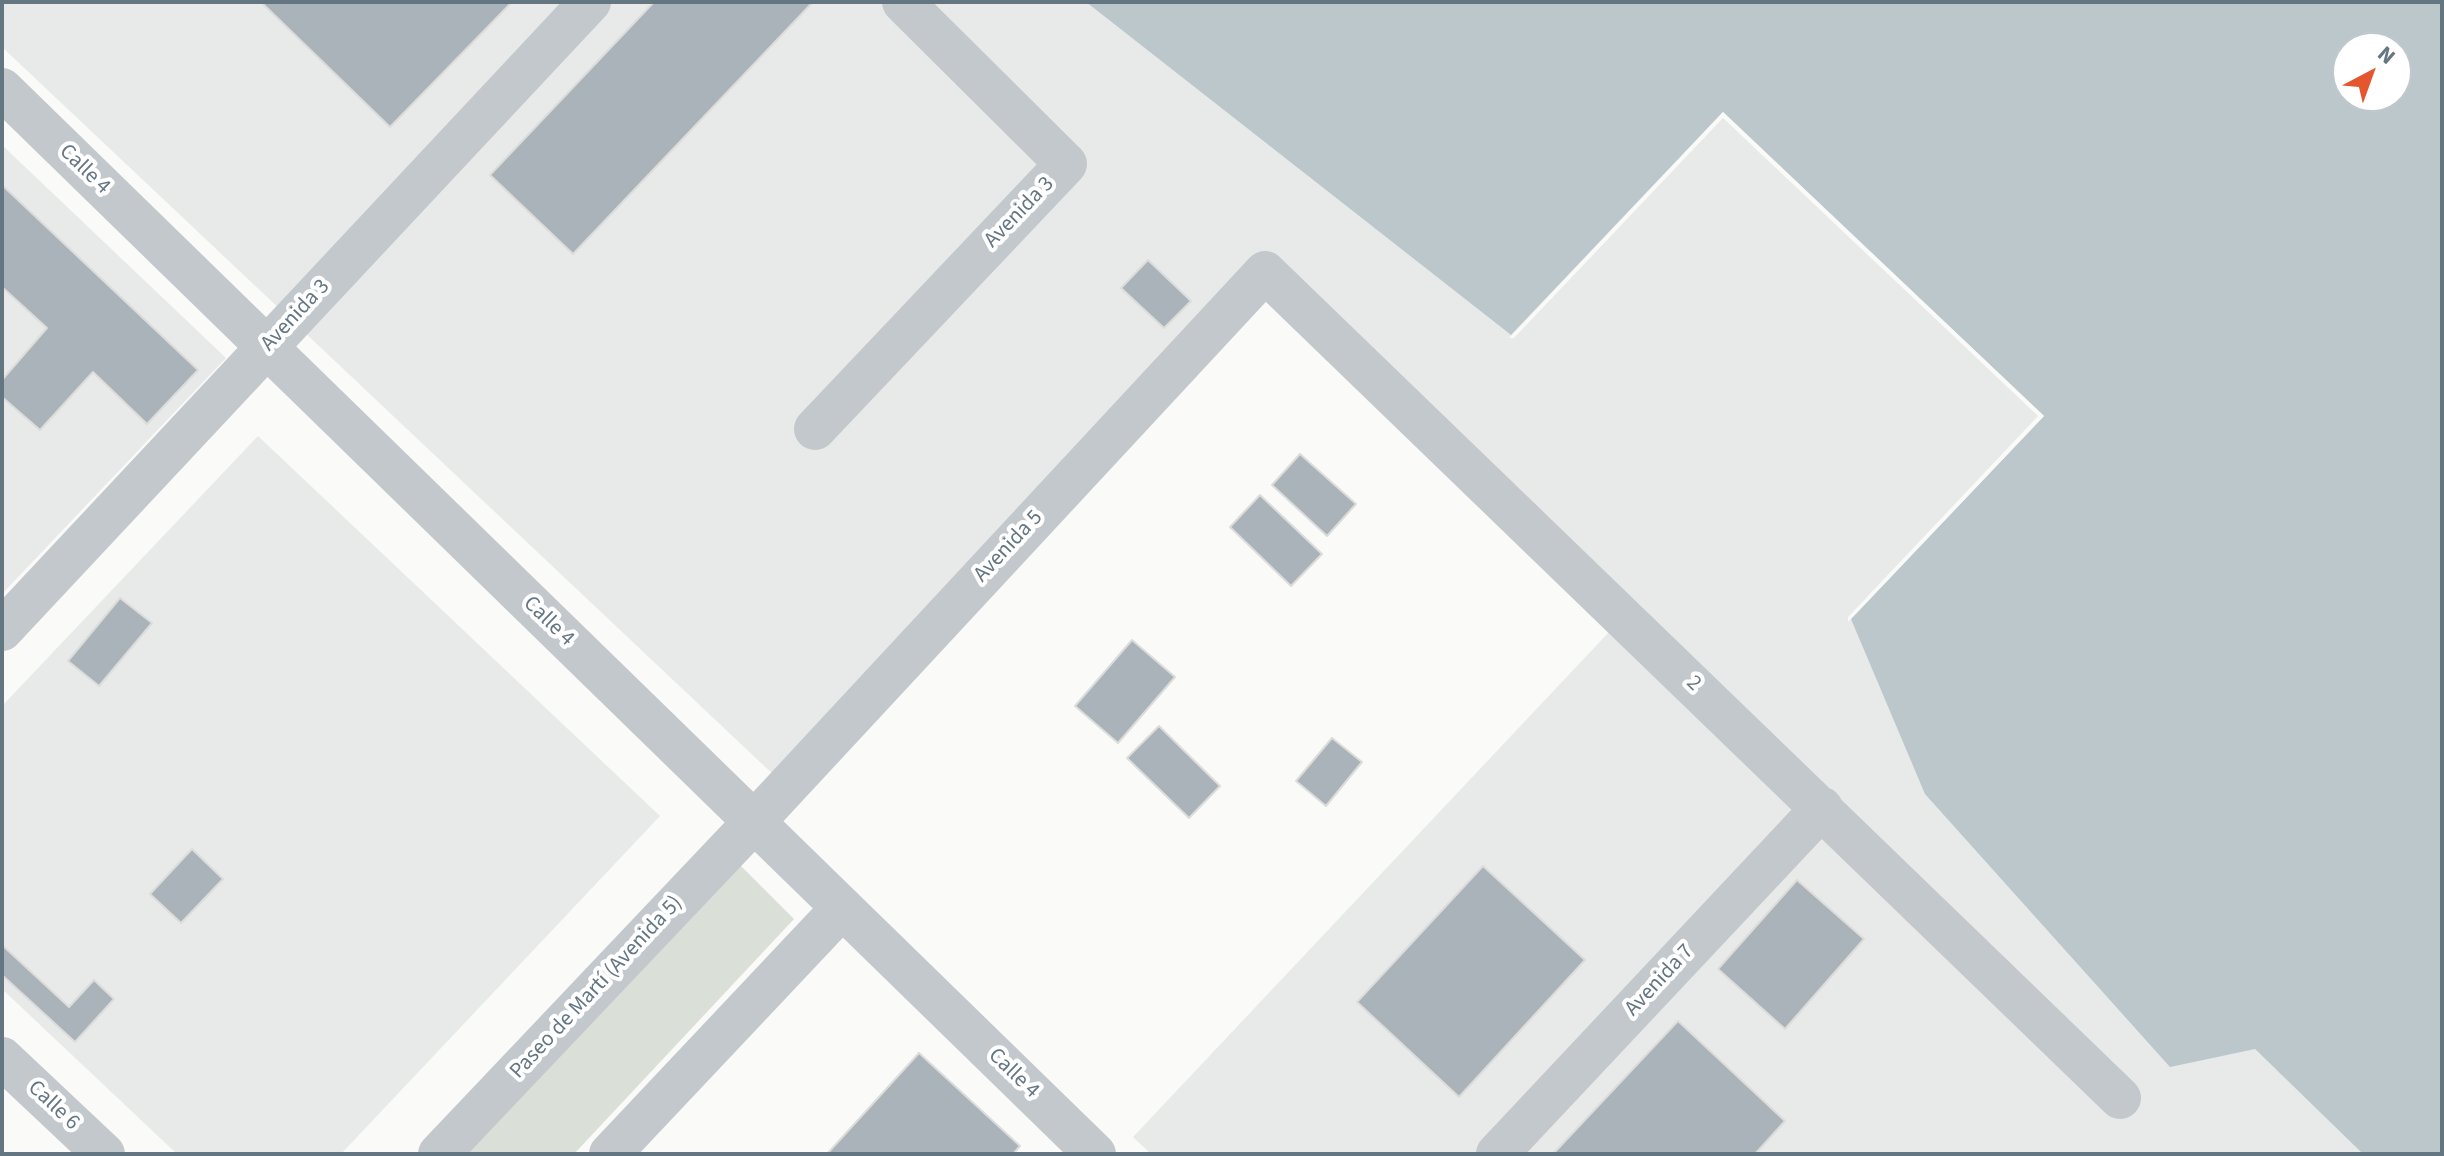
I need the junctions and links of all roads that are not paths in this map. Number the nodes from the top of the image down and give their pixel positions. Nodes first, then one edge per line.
1 (590, 2) edge
2 (903, 2) edge
3 (2, 89) edge
4 (1265, 272) joint
5 (267, 348) junction
6 (815, 429) dead end
7 (2, 630) edge
8 (1822, 808) junction
9 (754, 822) junction
10 (842, 908) junction
11 (2, 1058) edge
12 (2120, 1098) dead end
13 (104, 1154) edge
14 (439, 1154) edge
15 (610, 1154) edge
16 (1095, 1154) edge
17 (1497, 1154) edge

1 - 5 street, Avenida 3
2 - 6 street, Avenida 3
3 - 5 street, Calle 4
4 - 8 street, 2
4 - 9 street, Avenida 5
5 - 7 street, Avenida 3
5 - 9 street, Calle 4
8 - 12 street, 2
8 - 17 street, Avenida 7
9 - 10 street, Calle 4
9 - 14 street, Paseo de Martí (Avenida 5)
10 - 15 street
10 - 16 street, Calle 4
11 - 13 street, Calle 6

